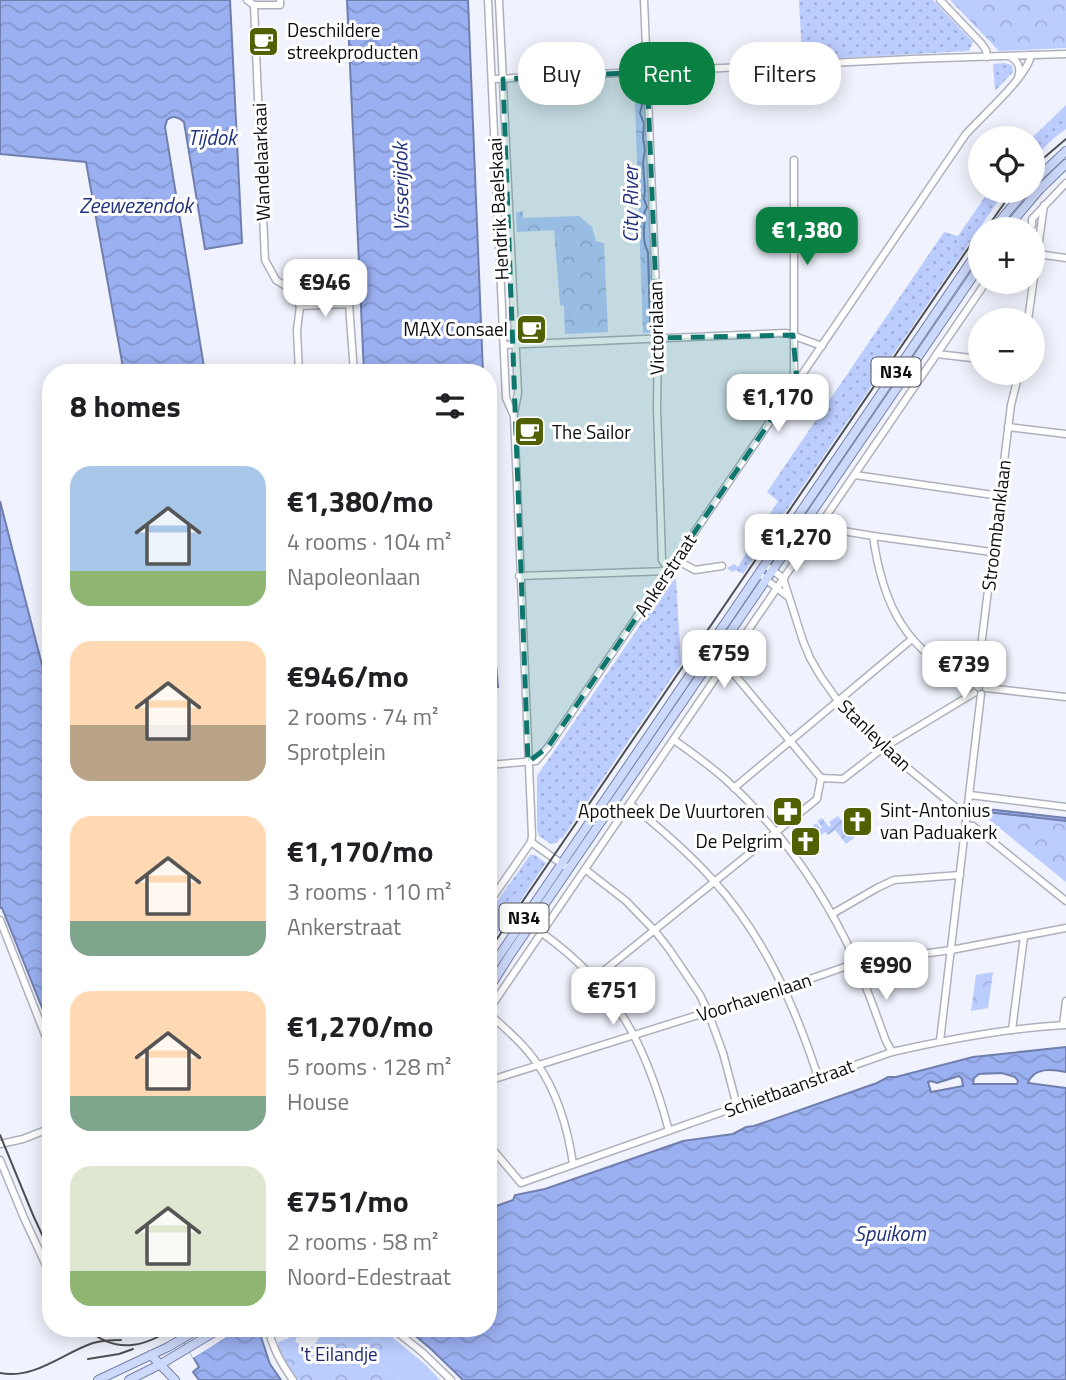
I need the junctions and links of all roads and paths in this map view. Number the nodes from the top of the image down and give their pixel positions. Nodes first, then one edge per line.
1 (247, 0) edge
2 (280, 0) edge
3 (488, 0) edge
4 (499, 0) edge
5 (643, 0) edge
6 (940, 0) edge
7 (254, 5) junction
8 (645, 42) edge
9 (1066, 54) edge
10 (1031, 55) junction
11 (1009, 56) junction
12 (987, 57) junction
13 (715, 69) edge
14 (619, 73) edge
15 (492, 79) junction
16 (503, 79) junction
17 (1017, 80) junction
18 (648, 105) edge
19 (1066, 151) edge
20 (794, 160) dead end
21 (1066, 164) edge
22 (1045, 171) edge
23 (1066, 183) edge
24 (1015, 203) edge
25 (1044, 205) junction
26 (1003, 217) edge
27 (1016, 217) edge
28 (1034, 217) edge
29 (1042, 217) edge
30 (1045, 255) edge
31 (1066, 258) edge
32 (968, 266) edge
33 (968, 283) edge
34 (978, 294) edge
35 (300, 306) junction
36 (793, 335) junction
37 (658, 338) junction
38 (515, 344) junction
39 (504, 345) junction
40 (822, 346) junction
41 (937, 354) junction
42 (968, 358) edge
43 (299, 364) edge
44 (353, 364) edge
45 (797, 382) junction
46 (1016, 385) edge
47 (514, 416) junction
48 (1008, 427) junction
49 (1066, 434) edge
50 (855, 475) junction
51 (1000, 496) junction
52 (819, 527) junction
53 (873, 536) junction
54 (992, 552) junction
55 (676, 560) junction
56 (722, 566) dead end
57 (769, 567) junction
58 (669, 571) junction
59 (519, 576) junction
60 (762, 576) junction
61 (783, 578) junction
62 (777, 587) junction
63 (790, 600) junction
64 (912, 639) junction
65 (724, 666) junction
66 (974, 681) junction
67 (981, 692) junction
68 (1066, 698) edge
69 (838, 701) junction
70 (674, 740) junction
71 (791, 741) junction
72 (883, 748) junction
73 (528, 762) junction
74 (497, 764) edge
75 (821, 778) junction
76 (734, 788) junction
77 (970, 795) junction
78 (630, 804) junction
79 (1066, 807) edge
80 (968, 813) junction
81 (966, 825) junction
82 (776, 833) junction
83 (531, 842) junction
84 (565, 866) junction
85 (586, 870) junction
86 (960, 875) junction
87 (715, 881) junction
88 (497, 891) edge
89 (1066, 901) edge
90 (832, 914) junction
91 (0, 920) edge
92 (1066, 928) edge
93 (655, 930) junction
94 (542, 933) junction
95 (1024, 936) junction
96 (951, 950) junction
97 (497, 960) edge
98 (856, 963) junction
99 (497, 976) edge
100 (595, 978) junction
101 (784, 988) junction
102 (497, 999) edge
103 (1066, 1001) edge
104 (708, 1013) junction
105 (497, 1021) edge
106 (1064, 1025) edge
107 (42, 1027) edge
108 (1012, 1030) junction
109 (634, 1036) junction
110 (940, 1041) junction
111 (892, 1052) junction
112 (538, 1065) junction
113 (818, 1077) junction
114 (497, 1078) edge
115 (737, 1106) junction
116 (669, 1130) junction
117 (42, 1132) edge
118 (0, 1144) edge
119 (497, 1155) edge
120 (0, 1160) edge
121 (573, 1164) junction
122 (42, 1257) edge
123 (185, 1337) edge
124 (207, 1337) edge
125 (270, 1337) edge
126 (403, 1337) edge
127 (151, 1355) junction
128 (161, 1364) junction
129 (116, 1372) junction
130 (172, 1378) edge
131 (98, 1380) edge
132 (110, 1380) edge
133 (129, 1380) edge
134 (293, 1380) edge
135 (451, 1380) edge

1 - 7 street
2 - 7 street
3 - 15 street, Hendrik Baelskaai
4 - 16 street, Hendrik Baelskaai
5 - 8 street, Victorialaan
6 - 12 street
7 - 35 street, Wandelaarkaai
9 - 10 street
10 - 11 street
10 - 17 street, Ankerstraat
11 - 12 street
11 - 17 street
12 - 13 street
14 - 16 street
15 - 16 street
15 - 39 street, Hendrik Baelskaai
16 - 38 street, Hendrik Baelskaai
17 - 40 street, Ankerstraat
18 - 37 street, Victorialaan
19 - 22 main road
20 - 36 street
21 - 27 main road
23 - 25 street
24 - 26 main road
25 - 28 street
25 - 29 street
30 - 31 street
32 - 57 main road, N34
33 - 57 main road, N34
34 - 41 street
35 - 43 street
35 - 44 street
36 - 37 street
36 - 40 street
36 - 45 street
37 - 38 street
37 - 58 street, Victorialaan
38 - 39 street
38 - 47 street, Hendrik Baelskaai
39 - 47 street, Hendrik Baelskaai
40 - 45 street, Ankerstraat
41 - 42 street
41 - 50 street
45 - 55 street, Ankerstraat
46 - 48 street, Stroombanklaan
47 - 59 street, Hendrik Baelskaai
48 - 49 street
48 - 51 street, Stroombanklaan
50 - 51 street
50 - 52 street
51 - 54 street, Stroombanklaan
52 - 53 street
52 - 61 street
53 - 54 street
53 - 64 street
54 - 66 street, Stroombanklaan
55 - 56 street
55 - 58 street, Ankerstraat
57 - 60 main road, N34
57 - 61 street
58 - 59 street
58 - 73 street, Ankerstraat
59 - 73 street, Hendrik Baelskaai
60 - 62 street, Stanleylaan
60 - 84 main road, N34
61 - 62 street
61 - 63 street, Stanleylaan
62 - 63 street, Stanleylaan
62 - 65 street
63 - 69 street, Stanleylaan
64 - 66 street
64 - 69 street
65 - 70 street
65 - 71 street
66 - 67 street
66 - 67 street
67 - 68 street
67 - 72 street
67 - 77 street
69 - 71 street
69 - 72 street, Stanleylaan
70 - 76 street
70 - 78 street
71 - 75 street
71 - 76 street
72 - 75 street
72 - 80 street, Stanleylaan
73 - 74 street
73 - 83 street
75 - 82 street
76 - 82 street
77 - 79 street
77 - 80 street
78 - 85 street
78 - 87 street
80 - 81 street
81 - 86 street
81 - 89 street
82 - 87 street
82 - 90 street
83 - 84 street
83 - 88 street
84 - 97 main road, N34
84 - 99 main road, N34
85 - 93 street
85 - 94 street
86 - 90 street
86 - 96 street
87 - 93 street
87 - 101 street
90 - 98 street
91 - 107 street
92 - 95 street, Voorhavenlaan
93 - 100 street
93 - 104 street
94 - 100 street
94 - 102 street
95 - 96 street, Voorhavenlaan
95 - 108 street
96 - 98 street, Voorhavenlaan
96 - 110 street
98 - 101 street, Voorhavenlaan
98 - 111 street
100 - 109 street
101 - 104 street, Voorhavenlaan
101 - 113 street
103 - 106 street
104 - 109 street, Voorhavenlaan
104 - 115 street
105 - 112 street
106 - 108 street, Schietbaanstraat
108 - 110 street, Schietbaanstraat
109 - 112 street, Voorhavenlaan
109 - 116 street
110 - 111 street, Schietbaanstraat
111 - 113 street, Schietbaanstraat
112 - 114 street, Voorhavenlaan
112 - 121 street
113 - 115 street, Schietbaanstraat
115 - 116 street, Schietbaanstraat
116 - 121 street, Schietbaanstraat
117 - 118 street
119 - 121 street, Schietbaanstraat
120 - 122 street
123 - 127 main road
124 - 128 main road
125 - 134 street
126 - 135 street
127 - 128 main road
127 - 129 main road
128 - 130 main road
128 - 133 main road
129 - 131 main road
129 - 132 main road

